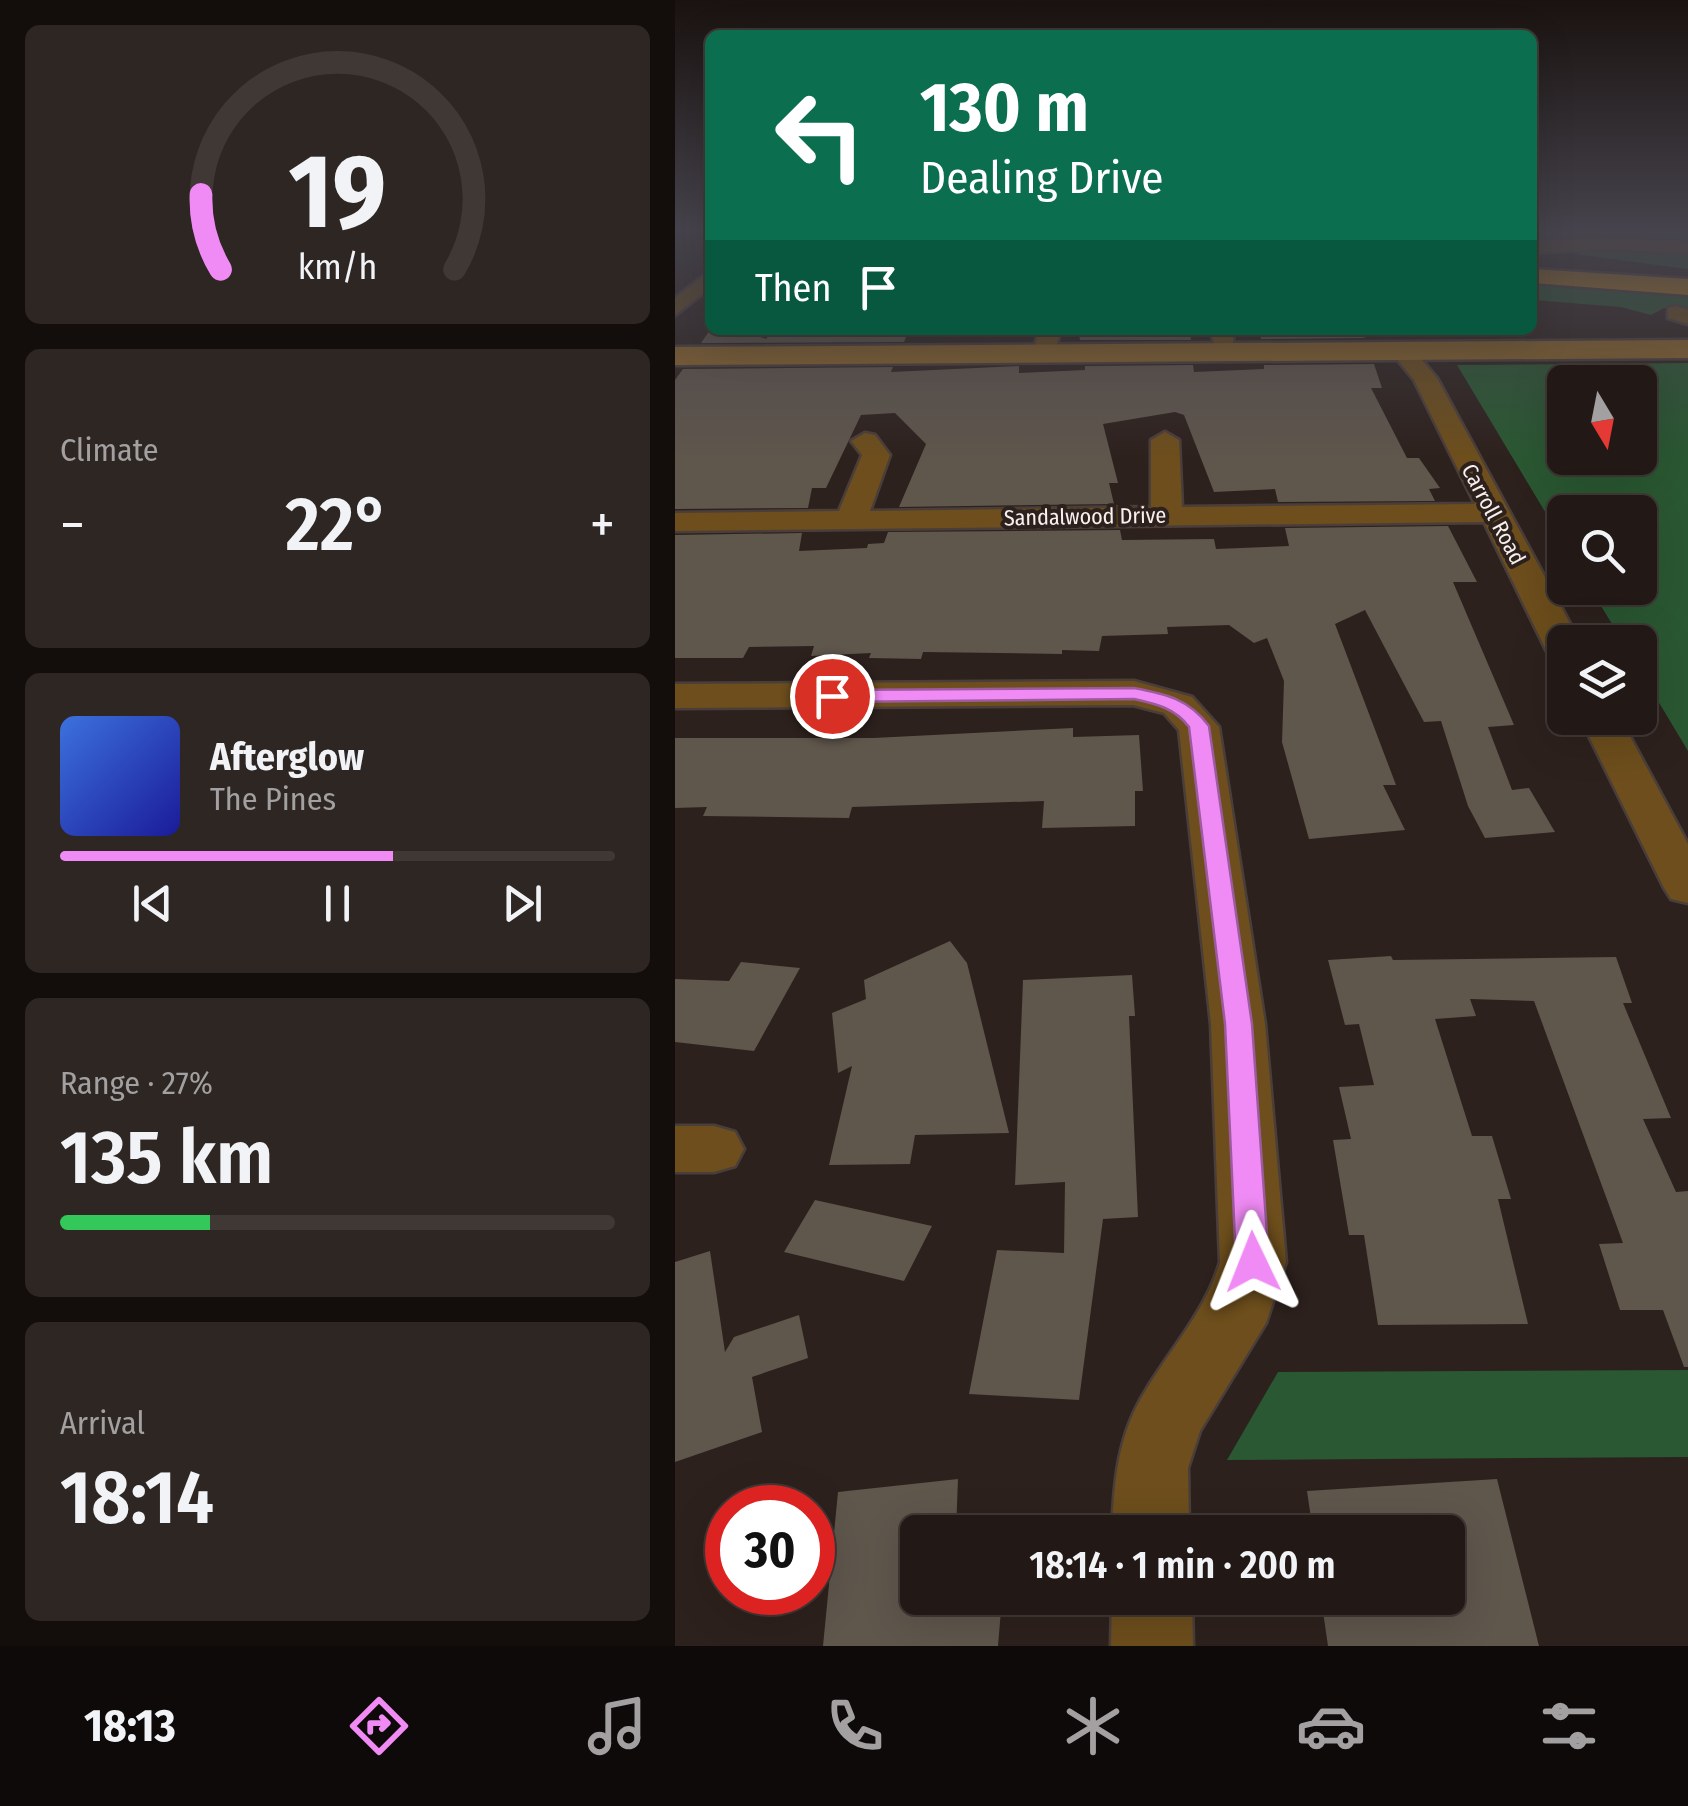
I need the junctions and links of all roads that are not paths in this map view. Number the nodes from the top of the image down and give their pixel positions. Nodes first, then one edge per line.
1 (1047, 342) edge
2 (1223, 342) edge
3 (1688, 352) edge
4 (675, 356) edge
5 (1416, 361) junction
6 (1165, 440) dead end
7 (865, 441) dead end
8 (1494, 513) junction
9 (1167, 515) junction
10 (851, 519) junction
11 (675, 522) edge
12 (1552, 625) edge
13 (675, 696) edge
14 (1609, 735) edge
15 (1688, 888) edge
16 (1151, 1515) edge
17 (1151, 1615) edge
18 (1152, 1646) edge

1 - 2 main road
1 - 4 main road
2 - 5 main road
3 - 5 main road
5 - 8 street, Carroll Road
6 - 9 street
7 - 10 street
8 - 9 street, Sandalwood Drive
8 - 12 street, Carroll Road
9 - 10 street, Sandalwood Drive
10 - 11 street, Sandalwood Drive
13 - 16 street
14 - 15 street
17 - 18 street

